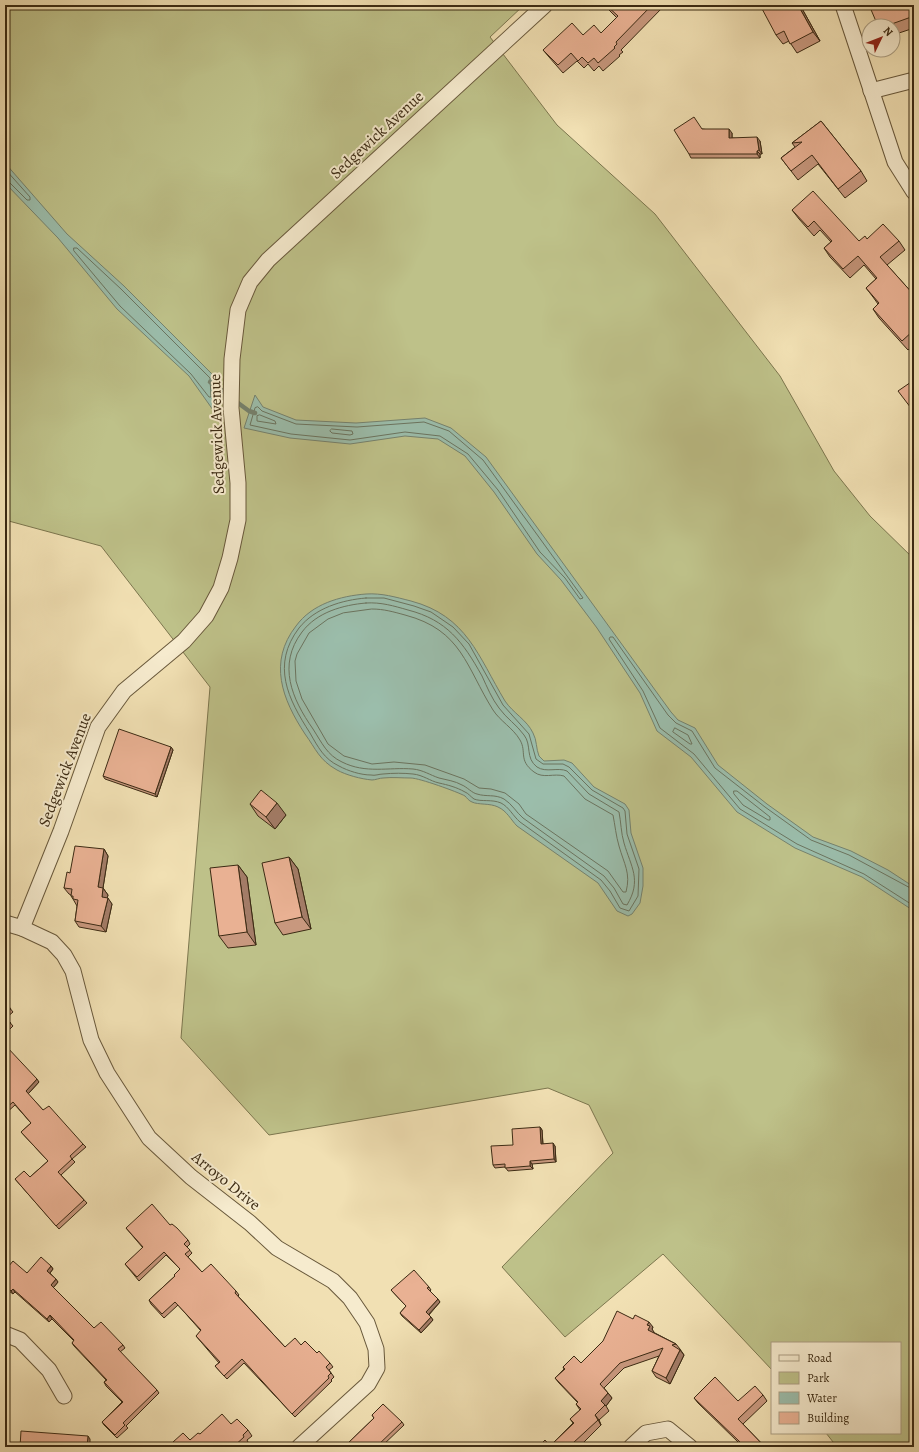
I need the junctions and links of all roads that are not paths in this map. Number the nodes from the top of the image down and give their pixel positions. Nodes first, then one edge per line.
1 (545, 5) edge
2 (843, 5) edge
3 (914, 80) edge
4 (871, 91) junction
5 (914, 192) edge
6 (5, 923) edge
7 (22, 928) junction
8 (5, 1334) edge
9 (64, 1396) dead end
10 (299, 1447) edge
11 (631, 1447) edge
12 (690, 1447) edge

1 - 7 street, Sedgewick Avenue
2 - 4 street
3 - 4 street
4 - 5 street
6 - 7 street, Arroyo Drive
7 - 10 street, Arroyo Drive
8 - 9 street
11 - 12 street

